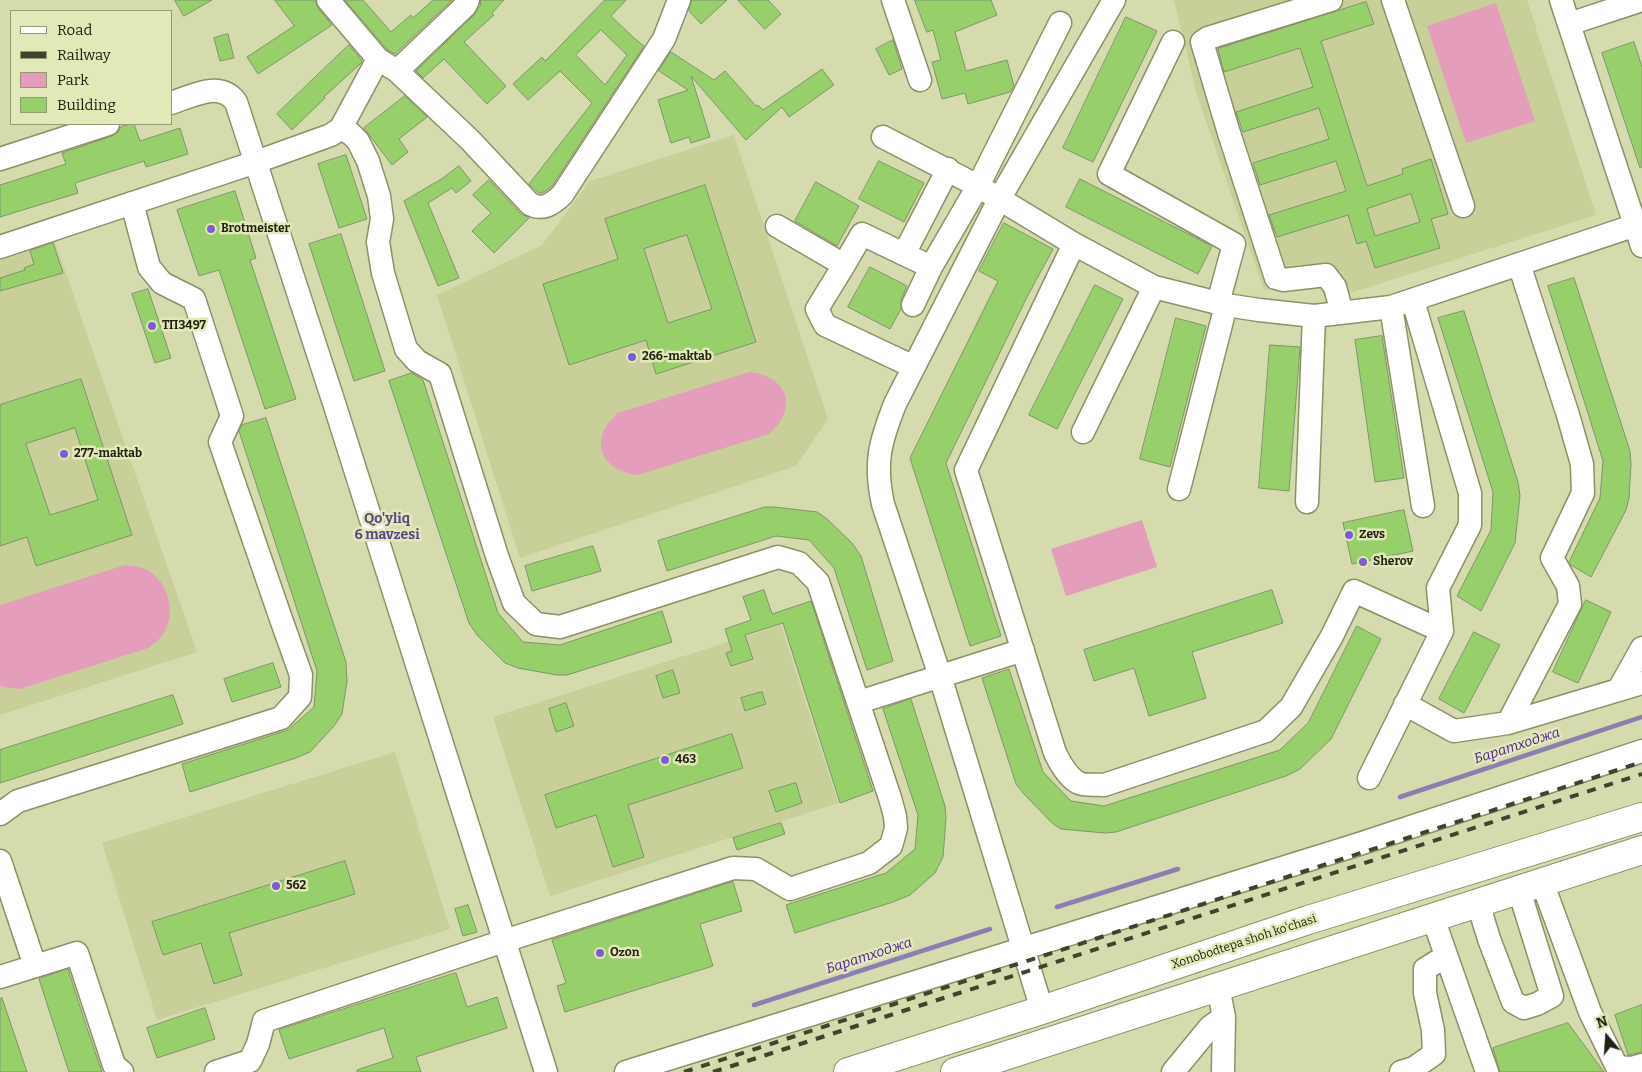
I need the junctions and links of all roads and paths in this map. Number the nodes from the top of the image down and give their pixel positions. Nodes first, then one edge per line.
1 (328, 0) edge
2 (468, 0) edge
3 (679, 0) edge
4 (893, 0) edge
5 (1114, 0) edge
6 (1331, 0) edge
7 (1393, 0) edge
8 (1560, 0) edge
9 (1642, 0) edge
10 (1060, 23) dead end
11 (1569, 24) junction
12 (1173, 42) dead end
13 (378, 59) junction
14 (397, 71) junction
15 (920, 80) dead end
16 (172, 103) edge
17 (105, 125) edge
18 (341, 128) junction
19 (883, 137) dead end
20 (0, 159) edge
21 (256, 162) junction
22 (948, 170) junction
23 (978, 186) junction
24 (1000, 198) junction
25 (132, 203) junction
26 (1464, 206) dead end
27 (777, 226) dead end
28 (1640, 231) edge
29 (1074, 244) junction
30 (0, 247) edge
31 (904, 254) junction
32 (1519, 264) junction
33 (844, 265) junction
34 (931, 267) junction
35 (1154, 287) junction
36 (1413, 301) junction
37 (1222, 304) junction
38 (913, 305) dead end
39 (1391, 308) junction
40 (1342, 313) junction
41 (1314, 316) junction
42 (914, 367) junction
43 (1083, 432) dead end
44 (1179, 489) dead end
45 (1307, 502) dead end
46 (1423, 506) dead end
47 (1442, 631) junction
48 (1642, 648) edge
49 (1023, 650) junction
50 (940, 676) junction
51 (1642, 683) edge
52 (1619, 689) junction
53 (859, 702) junction
54 (1405, 704) junction
55 (1508, 723) junction
56 (1642, 751) edge
57 (1369, 778) dead end
58 (0, 814) edge
59 (1642, 817) edge
60 (1642, 851) edge
61 (0, 861) edge
62 (1531, 886) junction
63 (1478, 903) junction
64 (1433, 918) junction
65 (504, 941) junction
66 (1022, 949) junction
67 (1446, 956) junction
68 (35, 966) junction
69 (0, 977) edge
70 (1218, 987) junction
71 (1042, 1010) junction
72 (1224, 1017) junction
73 (1642, 1065) edge
74 (122, 1072) edge
75 (216, 1072) edge
76 (546, 1072) edge
77 (626, 1072) edge
78 (848, 1072) edge
79 (955, 1072) edge
80 (1173, 1072) edge
81 (1223, 1072) edge
82 (1402, 1072) edge
83 (1487, 1072) edge

1 - 13 street
2 - 14 street
3 - 14 street
4 - 15 street
5 - 24 street
6 - 40 street
7 - 26 street
8 - 11 street
9 - 11 street
10 - 23 street
11 - 28 street
12 - 37 street
13 - 14 street
13 - 18 street
16 - 21 street
17 - 20 street
18 - 21 street
18 - 53 street
19 - 22 street
21 - 25 street
21 - 65 street
22 - 23 street
22 - 31 street
23 - 24 street
23 - 34 street
24 - 29 street
24 - 42 street
25 - 30 street
25 - 58 street
27 - 33 street
28 - 32 street
29 - 35 street
29 - 49 street
31 - 33 street
31 - 34 street
32 - 36 street
32 - 55 street
33 - 42 street
34 - 38 street
35 - 37 street
35 - 43 street
36 - 39 street
36 - 47 street
37 - 41 street
37 - 44 street
39 - 40 street
39 - 46 street
40 - 41 street
41 - 45 street
42 - 50 street
47 - 49 street
47 - 54 street
48 - 52 street
49 - 50 street
50 - 53 street
50 - 66 street
51 - 52 street
52 - 55 street
53 - 65 street
54 - 55 street
54 - 57 street
56 - 66 street
59 - 71 highway, Xonobodtepa shoh ko'chasi
60 - 62 highway
61 - 68 street
62 - 63 highway
62 - 63 street
62 - 73 street
63 - 64 highway
64 - 67 street
64 - 70 highway
65 - 75 street
65 - 76 street
66 - 71 street
66 - 77 street
67 - 82 street
67 - 83 street
68 - 69 street
68 - 74 street
70 - 72 street
70 - 79 highway
71 - 78 highway, Xonobodtepa shoh ko'chasi
72 - 80 street
72 - 81 street

